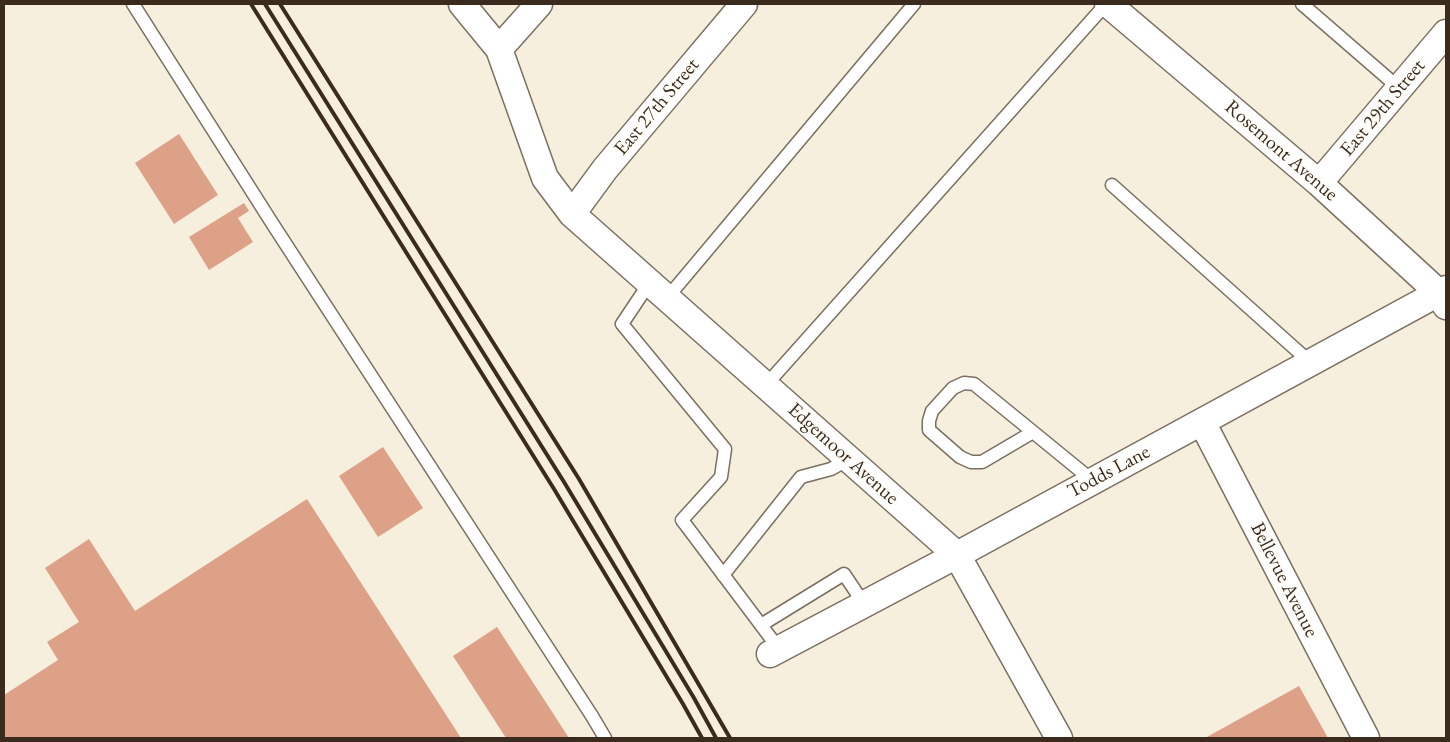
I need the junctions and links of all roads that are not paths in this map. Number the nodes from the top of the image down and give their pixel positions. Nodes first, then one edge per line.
1 (133, 4) edge
2 (462, 4) edge
3 (539, 4) edge
4 (744, 4) edge
5 (914, 4) edge
6 (1107, 4) edge
7 (1302, 4) edge
8 (1446, 33) edge
9 (499, 49) junction
10 (1399, 88) junction
11 (1319, 183) junction
12 (1112, 185) dead end
13 (572, 214) junction
14 (658, 290) junction
15 (1444, 296) edge
16 (1311, 363) junction
17 (766, 385) junction
18 (1202, 422) junction
19 (1033, 432) junction
20 (850, 459) junction
21 (1093, 481) junction
22 (957, 554) junction
23 (723, 575) junction
24 (864, 604) junction
25 (761, 625) junction
26 (775, 651) joint
27 (605, 738) edge
28 (1059, 738) edge
29 (1366, 738) edge

1 - 27 lane
2 - 9 street, Edgemoor Avenue
3 - 9 street
4 - 13 street, East 27th Street
5 - 14 lane
6 - 11 street, Rosemont Avenue
6 - 17 lane
7 - 10 lane
8 - 10 street, East 29th Street
9 - 13 street, Edgemoor Avenue
10 - 11 street, East 29th Street
11 - 15 street, Rosemont Avenue
12 - 16 lane
13 - 14 street, Edgemoor Avenue
14 - 17 street, Edgemoor Avenue
14 - 23 lane
15 - 16 street, Todds Lane
16 - 18 street, Todds Lane
17 - 20 street, Edgemoor Avenue
18 - 21 street, Todds Lane
18 - 29 street, Bellevue Avenue
19 - 19 lane
19 - 21 lane
20 - 22 street, Edgemoor Avenue
20 - 23 lane
21 - 22 street, Todds Lane
22 - 24 street, Todds Lane
22 - 28 street, Edgemoor Avenue
23 - 25 lane
24 - 25 lane
24 - 26 street, Todds Lane
25 - 26 lane

